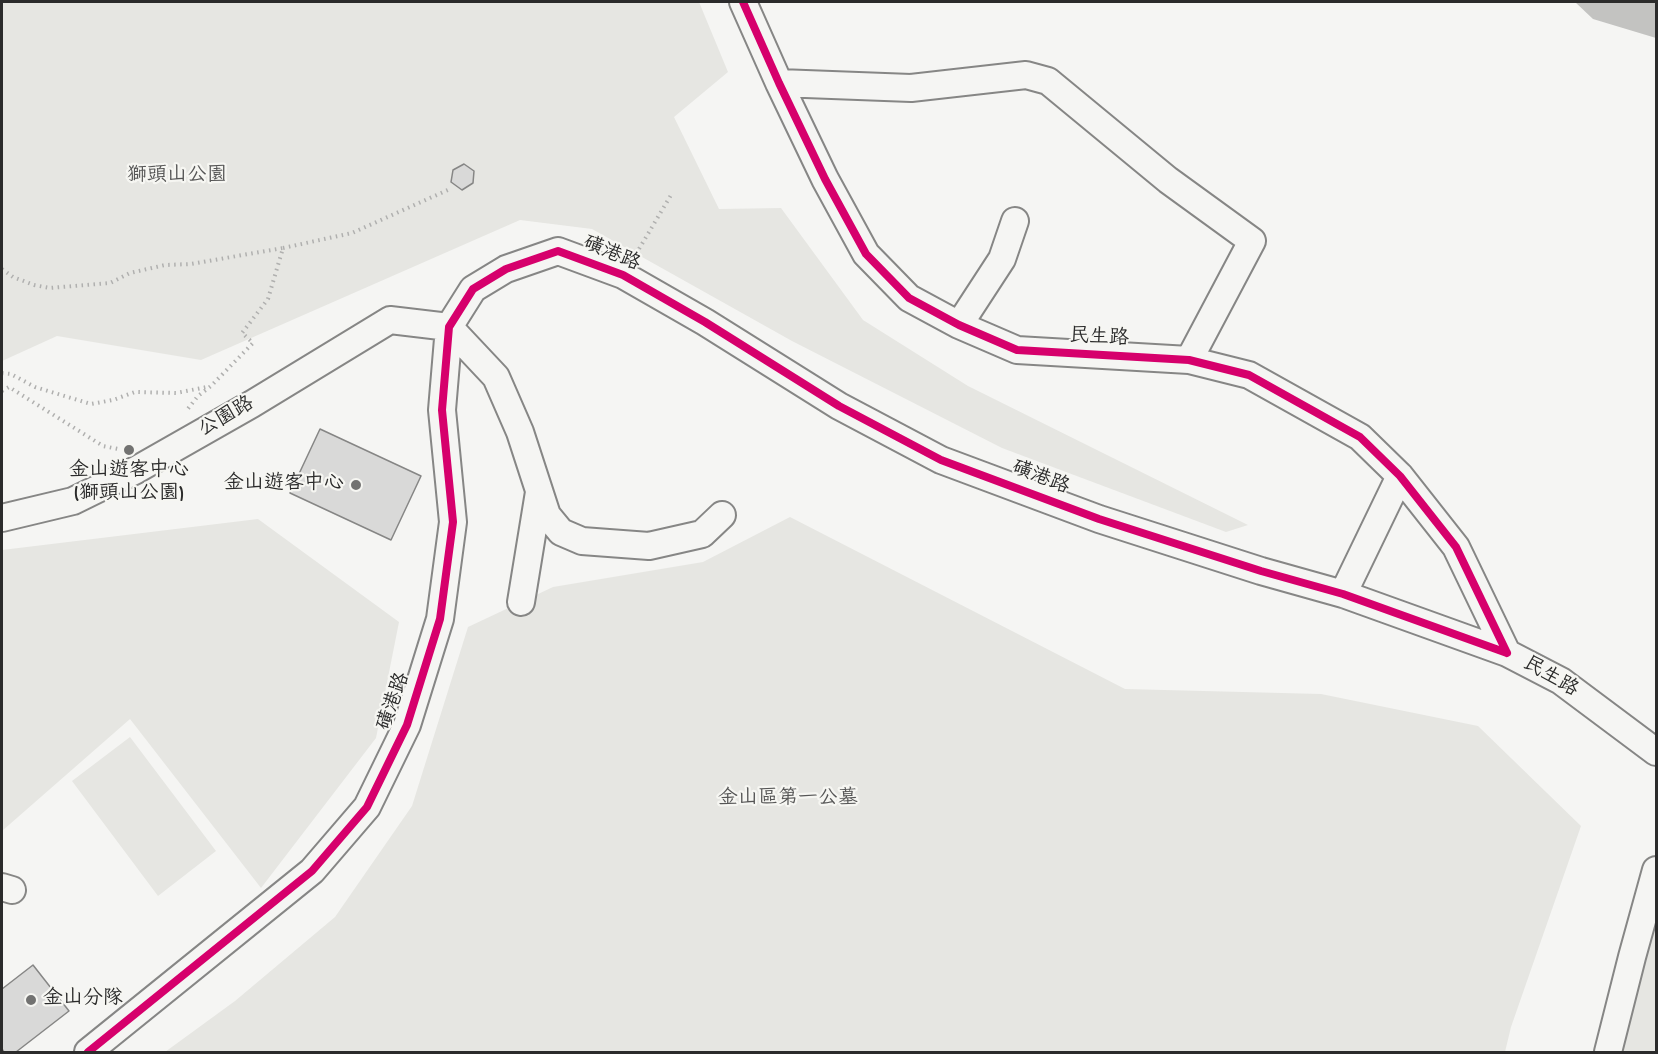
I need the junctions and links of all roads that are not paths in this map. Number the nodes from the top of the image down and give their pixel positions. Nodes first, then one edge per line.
1 (743, 2) edge
2 (778, 83) junction
3 (1015, 221) dead end
4 (959, 326) junction
5 (449, 327) junction
6 (1189, 360) junction
7 (1400, 476) junction
8 (539, 492) junction
9 (722, 515) dead end
10 (2, 518) edge
11 (1343, 594) junction
12 (521, 602) dead end
13 (1507, 653) junction
14 (1656, 752) edge
15 (1656, 870) edge
16 (88, 1053) edge
17 (1608, 1053) edge

1 - 2 street, 民生路
2 - 4 street, 民生路
2 - 6 street
3 - 4 street
4 - 6 street, 民生路
5 - 8 street
5 - 10 street, 公園路
5 - 11 street, 磺港路
5 - 16 street, 磺港路
6 - 7 street, 民生路
7 - 11 street
7 - 13 street, 民生路
8 - 9 street
8 - 12 street
11 - 13 street, 磺港路
13 - 14 street, 民生路
15 - 17 street

